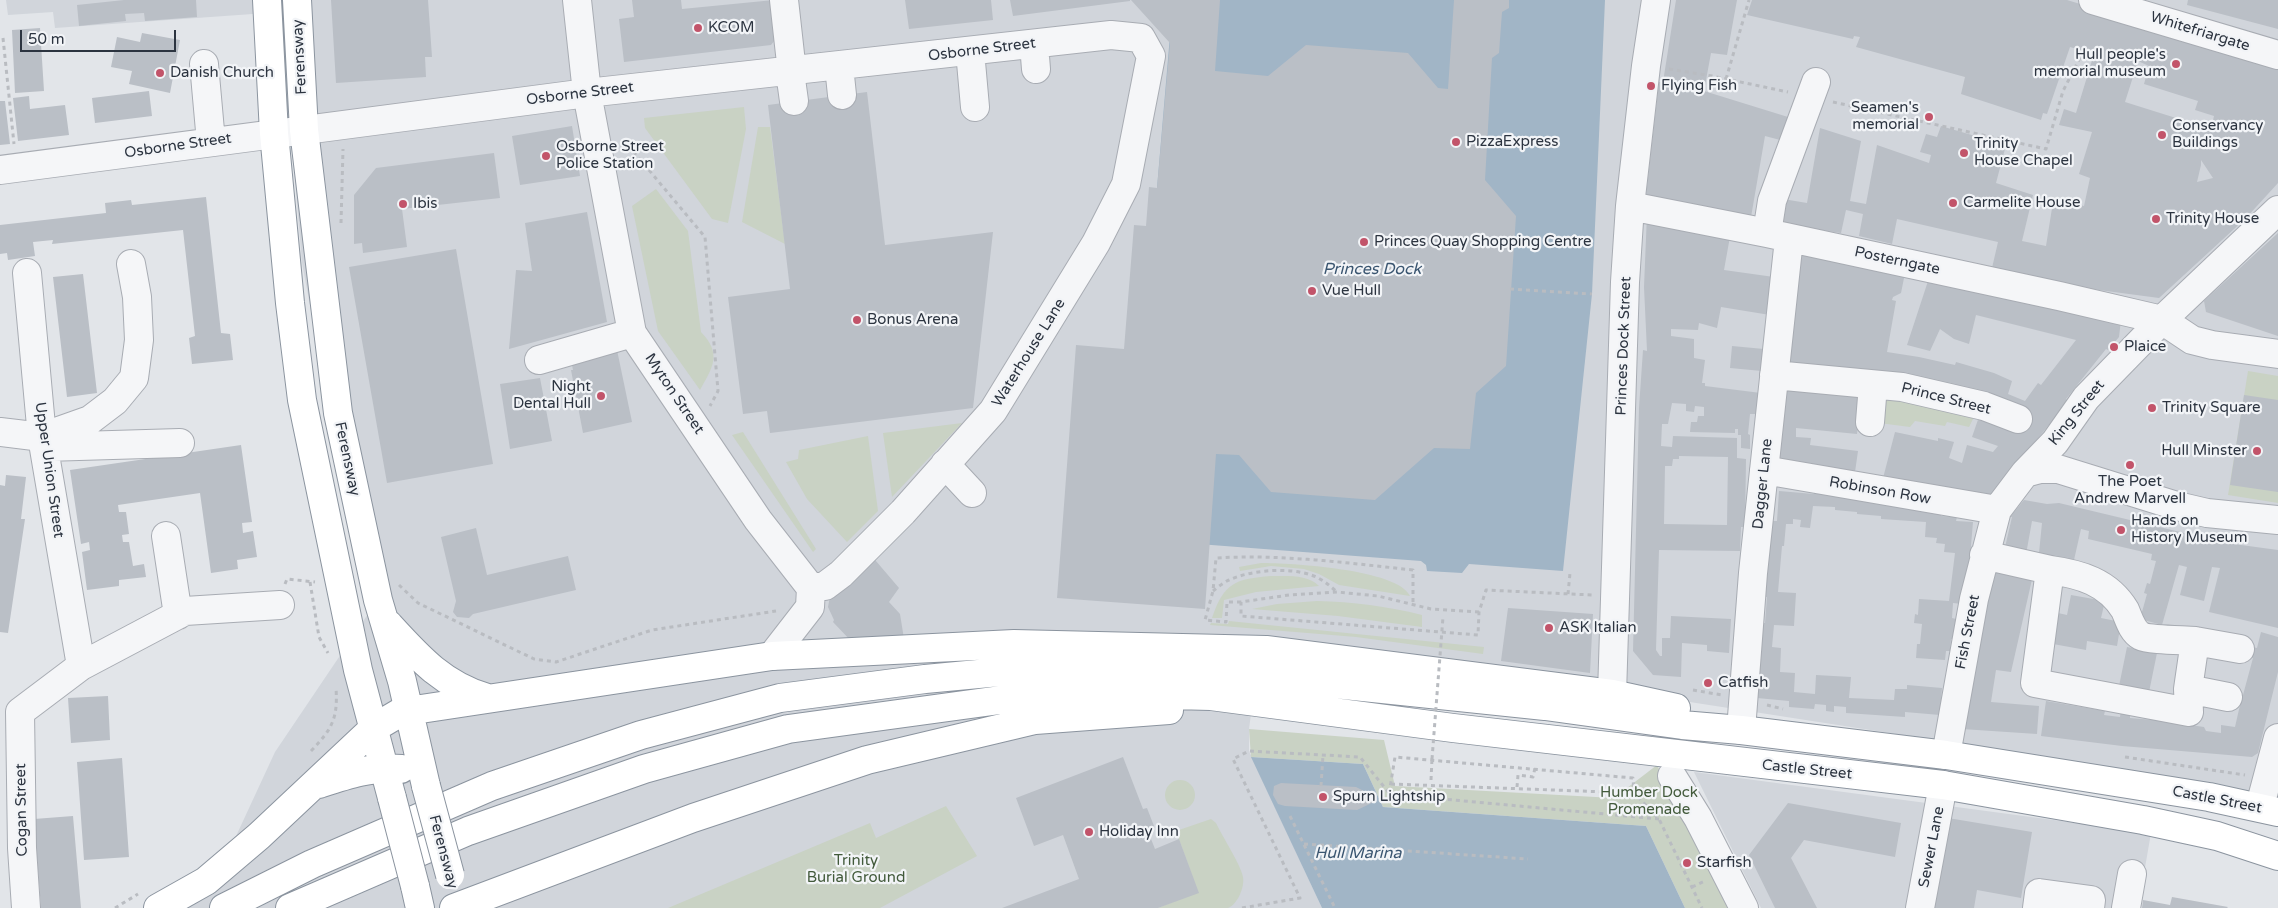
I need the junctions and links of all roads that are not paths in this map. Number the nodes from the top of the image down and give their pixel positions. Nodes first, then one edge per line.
1 (267, 0) edge
2 (297, 0) edge
3 (577, 0) edge
4 (784, 0) edge
5 (1656, 0) edge
6 (2104, 1) edge
7 (970, 51) junction
8 (2278, 55) edge
9 (1152, 56) joint
10 (204, 64) dead end
11 (839, 66) junction
12 (791, 72) junction
13 (1814, 90) road end
14 (587, 93) junction
15 (842, 95) dead end
16 (794, 101) dead end
17 (975, 107) dead end
18 (304, 130) junction
19 (274, 133) junction
20 (211, 142) junction
21 (8, 169) edge
22 (1630, 206) junction
23 (2278, 210) edge
24 (1778, 236) junction
25 (131, 264) dead end
26 (27, 273) dead end
27 (2162, 320) junction
28 (632, 333) junction
29 (2278, 354) edge
30 (539, 360) dead end
31 (1774, 376) junction
32 (1873, 385) junction
33 (2018, 419) dead end
34 (1870, 422) dead end
35 (0, 432) edge
36 (43, 442) junction
37 (180, 443) dead end
38 (945, 464) junction
39 (1764, 470) junction
40 (2025, 473) junction
41 (972, 493) dead end
42 (1997, 510) junction
43 (2278, 520) edge
44 (166, 536) dead end
45 (1984, 555) junction
46 (2050, 570) junction
47 (811, 588) junction
48 (280, 605) dead end
49 (178, 615) junction
50 (384, 619) junction
51 (2195, 642) junction
52 (2240, 649) dead end
53 (772, 656) junction
54 (81, 666) junction
55 (2188, 688) junction
56 (1612, 694) junction
57 (2228, 697) dead end
58 (487, 698) junction
59 (409, 710) junction
60 (10, 712) edge
61 (1357, 715) junction
62 (371, 718) junction
63 (1741, 730) junction
64 (2278, 738) edge
65 (1946, 755) junction
66 (384, 767) junction
67 (1672, 776) dead end
68 (424, 779) junction
69 (1943, 785) junction
70 (310, 787) junction
71 (2272, 805) edge
72 (2252, 847) junction
73 (2278, 856) edge
74 (2278, 861) edge
75 (2132, 874) dead end
76 (522, 883) junction
77 (417, 897) edge
78 (149, 901) edge
79 (26, 908) edge
80 (224, 908) edge
81 (290, 908) edge
82 (456, 908) edge
83 (498, 908) edge
84 (1744, 908) edge
85 (1920, 908) edge
86 (2037, 908) edge
87 (2090, 908) edge
88 (2126, 908) edge

1 - 19 highway, Ferensway
2 - 18 highway, Ferensway
3 - 14 street, Myton Street
4 - 12 street
5 - 22 street, Princes Dock Street
6 - 8 street, Whitefriargate
7 - 9 street, Osborne Street
7 - 11 street, Osborne Street
7 - 17 street
9 - 38 street, Waterhouse Lane
10 - 20 street
11 - 12 street, Osborne Street
11 - 15 street
12 - 14 street, Osborne Street
12 - 16 street
13 - 24 street, Dagger Lane
14 - 18 street, Osborne Street
14 - 28 street, Myton Street
18 - 19 street, Osborne Street
18 - 50 highway, Ferensway
19 - 20 street, Osborne Street
19 - 62 highway, Ferensway
20 - 21 street, Osborne Street
22 - 24 street, Posterngate
22 - 56 street, Princes Dock Street
23 - 27 street, King Street
24 - 27 street, Posterngate
24 - 31 street, Dagger Lane
25 - 36 street
26 - 36 street, Upper Union Street
27 - 29 street
27 - 40 street, King Street
28 - 30 street
28 - 47 street, Myton Street
31 - 32 street, Prince Street
31 - 39 street, Dagger Lane
32 - 33 street, Prince Street
32 - 34 street
35 - 36 street
36 - 37 street
36 - 54 street, Upper Union Street
38 - 41 street
38 - 47 street, Waterhouse Lane
39 - 42 street, Robinson Row
39 - 63 street, Dagger Lane
40 - 42 street, King Street
40 - 43 street
42 - 45 street, Fish Street
44 - 49 street
45 - 46 street
45 - 65 street, Fish Street
46 - 51 street
46 - 55 street
47 - 53 street
48 - 49 street
49 - 54 street
50 - 58 highway
50 - 59 highway, Ferensway
51 - 52 street
51 - 55 street
53 - 56 highway
53 - 58 highway
54 - 60 street
55 - 57 street
56 - 63 highway
58 - 59 highway
59 - 62 highway
59 - 68 highway, Ferensway
60 - 79 street, Cogan Street
61 - 69 highway, Castle Street
61 - 76 highway
61 - 81 highway
62 - 66 highway, Ferensway
62 - 70 highway
63 - 65 highway, Castle Street
63 - 80 highway
64 - 71 street
65 - 71 highway, Castle Street
66 - 68 highway
66 - 70 highway
66 - 77 highway, Ferensway, bridge
67 - 84 street
68 - 82 highway, Ferensway, bridge
69 - 72 highway, Castle Street
69 - 85 street, Sewer Lane
70 - 78 highway
72 - 73 highway, Castle Street
72 - 74 street
75 - 88 street
76 - 82 highway
76 - 83 highway
86 - 87 street

